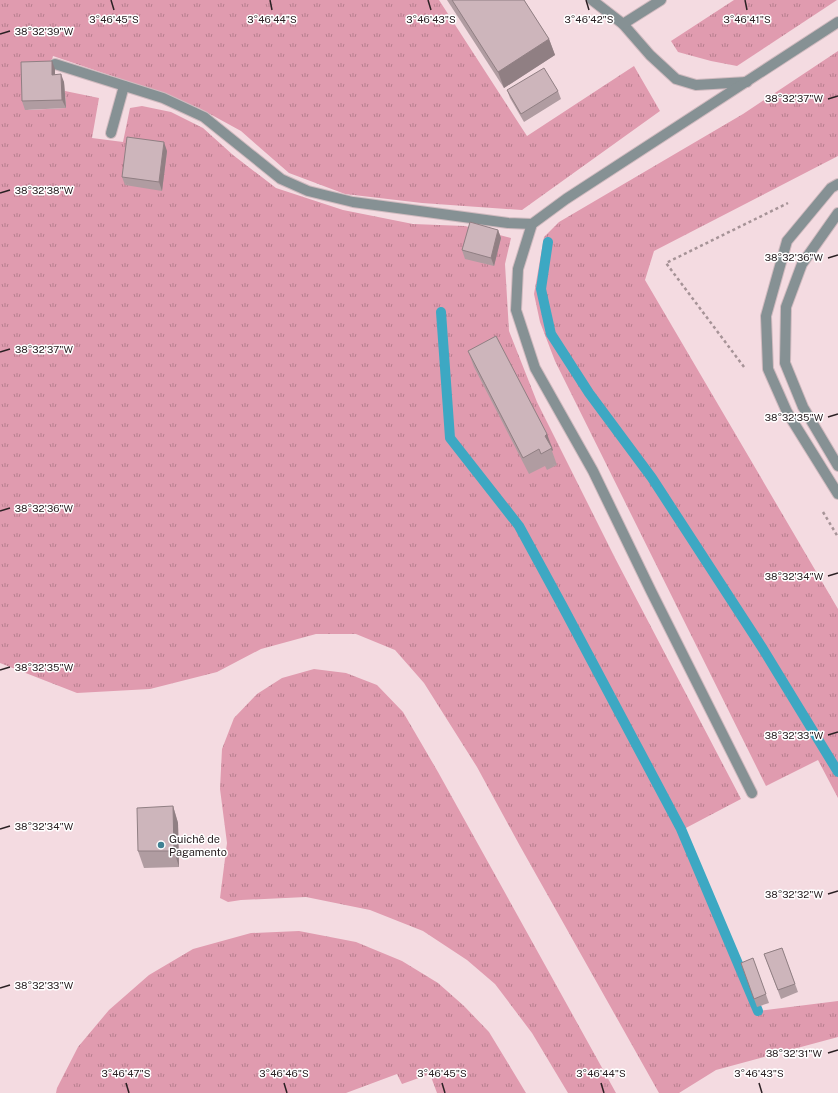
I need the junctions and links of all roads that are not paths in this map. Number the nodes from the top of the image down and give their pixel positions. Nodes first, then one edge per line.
1 (592, 0) edge
2 (661, 0) edge
3 (838, 22) edge
4 (623, 24) junction
5 (55, 64) dead end
6 (748, 82) junction
7 (124, 86) junction
8 (111, 133) dead end
9 (838, 184) edge
10 (838, 213) edge
11 (532, 224) junction
12 (838, 466) edge
13 (838, 494) edge
14 (752, 793) dead end

1 - 4 lane
2 - 4 lane
3 - 6 lane
4 - 6 lane
5 - 7 lane
6 - 11 lane
7 - 8 lane
7 - 11 lane
9 - 13 lane
10 - 12 lane
11 - 14 lane

